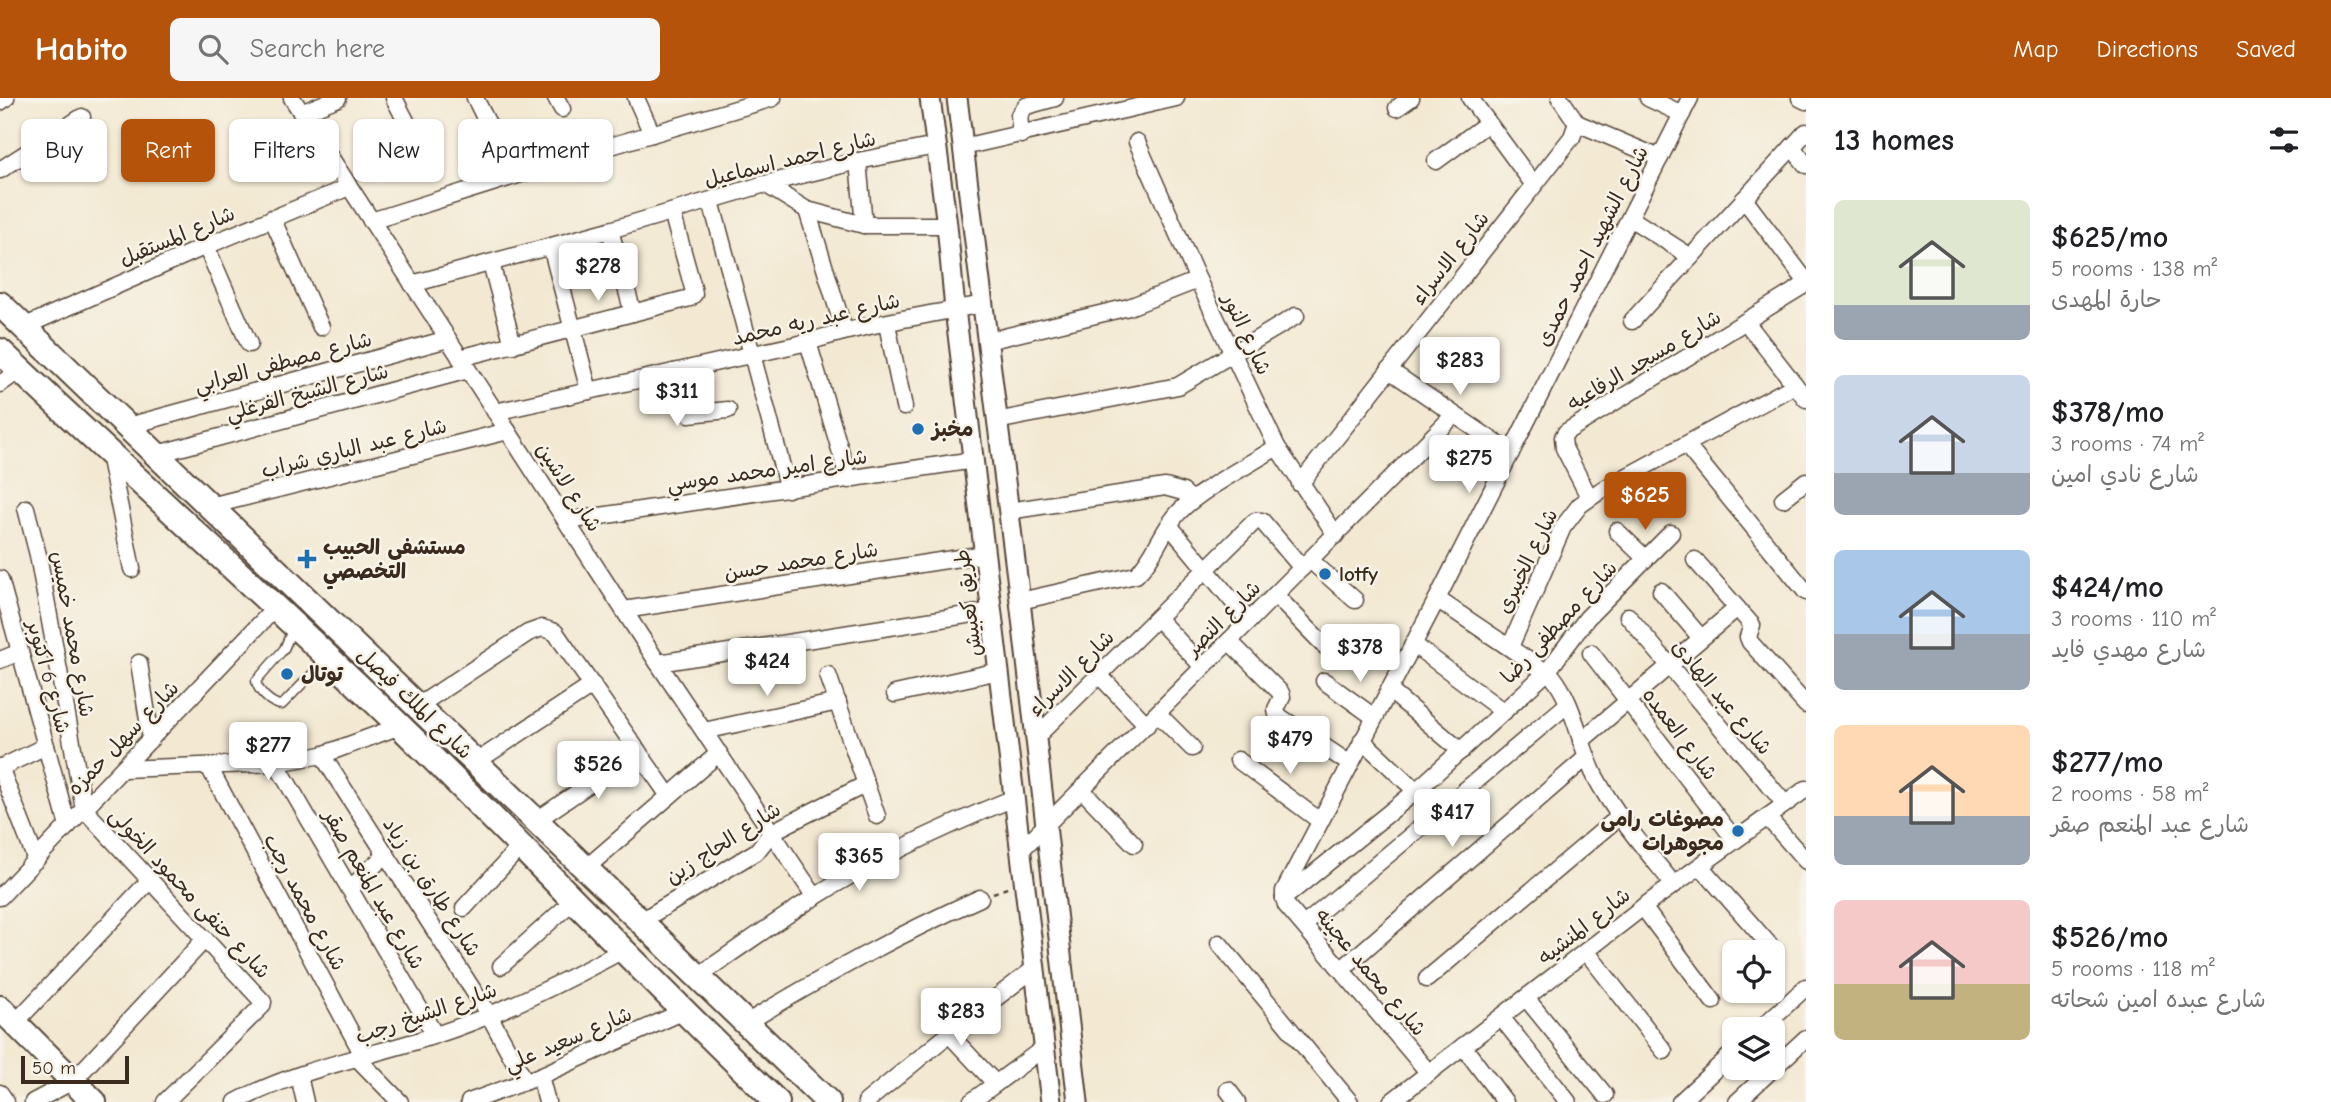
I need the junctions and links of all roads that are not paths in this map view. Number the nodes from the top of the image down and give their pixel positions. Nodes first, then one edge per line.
1 (6, 98) edge
2 (292, 98) edge
3 (338, 98) edge
4 (394, 98) edge
5 (475, 98) edge
6 (636, 98) edge
7 (773, 98) edge
8 (930, 98) edge
9 (957, 98) edge
10 (1055, 98) edge
11 (1176, 98) edge
12 (1411, 98) edge
13 (1470, 98) edge
14 (1560, 98) edge
15 (1648, 98) edge
16 (1690, 98) edge
17 (1800, 98) edge
18 (1806, 101) edge
19 (0, 102) edge
20 (1397, 108) dead end
21 (302, 113) junction
22 (1682, 114) junction
23 (82, 117) dead end
24 (405, 119) edge
25 (486, 119) edge
26 (1488, 122) junction
27 (1577, 123) junction
28 (1806, 132) edge
29 (652, 134) junction
30 (1021, 135) junction
31 (1137, 142) dead end
32 (613, 146) edge
33 (936, 146) junction
34 (1792, 147) junction
35 (963, 148) junction
36 (1660, 158) junction
37 (858, 161) junction
38 (1436, 161) dead end
39 (1806, 165) edge
40 (0, 170) edge
41 (495, 182) edge
42 (765, 184) junction
43 (1534, 185) junction
44 (349, 187) junction
45 (1744, 199) junction
46 (711, 201) junction
47 (807, 210) junction
48 (672, 212) junction
49 (272, 218) junction
50 (1630, 218) junction
51 (371, 221) junction
52 (863, 225) junction
53 (947, 225) junction
54 (610, 230) junction
55 (206, 246) junction
56 (551, 246) junction
57 (1691, 257) junction
58 (491, 263) junction
59 (1198, 280) junction
60 (1806, 283) edge
61 (412, 284) junction
62 (0, 304) edge
63 (982, 304) junction
64 (956, 309) junction
65 (633, 313) junction
66 (1296, 316) dead end
67 (1632, 321) dead end
68 (1746, 322) junction
69 (887, 324) junction
70 (23, 327) junction
71 (321, 327) dead end
72 (572, 328) junction
73 (844, 330) junction
74 (448, 339) junction
75 (987, 341) junction
76 (808, 342) junction
77 (249, 344) dead end
78 (513, 345) junction
79 (0, 351) edge
80 (1233, 353) junction
81 (752, 354) junction
82 (464, 364) junction
83 (20, 370) junction
84 (1389, 370) junction
85 (673, 372) junction
86 (0, 384) edge
87 (1795, 385) junction
88 (589, 391) junction
89 (1806, 399) edge
90 (904, 407) dead end
91 (728, 410) dead end
92 (495, 412) junction
93 (1454, 415) junction
94 (996, 421) junction
95 (128, 426) junction
96 (508, 431) junction
97 (1686, 445) junction
98 (1277, 447) junction
99 (108, 452) junction
100 (1511, 453) junction
101 (157, 454) junction
102 (974, 460) junction
103 (849, 480) junction
104 (1806, 481) edge
105 (1300, 484) junction
106 (788, 489) junction
107 (1589, 498) junction
108 (1783, 499) dead end
109 (1192, 500) junction
110 (210, 506) junction
111 (26, 508) dead end
112 (1008, 511) junction
113 (567, 521) junction
114 (1170, 525) junction
115 (1617, 531) dead end
116 (1671, 533) dead end
117 (1336, 535) junction
118 (254, 548) junction
119 (985, 554) junction
120 (1646, 559) junction
121 (1695, 561) dead end
122 (1306, 564) junction
123 (234, 568) junction
124 (132, 569) dead end
125 (1206, 569) junction
126 (0, 579) edge
127 (1661, 591) dead end
128 (1806, 592) edge
129 (1275, 595) junction
130 (1437, 599) junction
131 (1355, 600) dead end
132 (1020, 601) junction
133 (276, 607) junction
134 (1737, 608) junction
135 (624, 610) junction
136 (992, 611) junction
137 (1628, 616) dead end
138 (1157, 618) junction
139 (1249, 621) junction
140 (293, 625) junction
141 (1701, 638) junction
142 (1229, 641) junction
143 (1413, 643) junction
144 (1326, 648) dead end
145 (1510, 648) junction
146 (20, 652) junction
147 (1591, 653) dead end
148 (0, 660) edge
149 (139, 663) dead end
150 (334, 663) junction
151 (658, 663) junction
152 (1669, 665) junction
153 (1203, 667) junction
154 (999, 671) junction
155 (1547, 672) junction
156 (828, 675) dead end
157 (1099, 675) junction
158 (1324, 681) dead end
159 (593, 685) junction
160 (1389, 690) junction
161 (895, 694) dead end
162 (1628, 701) junction
163 (838, 702) junction
164 (1568, 704) junction
165 (1806, 705) edge
166 (418, 706) junction
167 (1504, 712) junction
168 (1374, 717) junction
169 (1152, 719) junction
170 (400, 726) junction
171 (704, 731) junction
172 (1036, 737) junction
173 (151, 739) junction
174 (1362, 740) junction
175 (1581, 741) junction
176 (46, 746) junction
177 (1192, 748) dead end
178 (638, 751) junction
179 (1461, 751) junction
180 (719, 753) junction
181 (322, 755) junction
182 (1587, 757) junction
183 (1238, 760) dead end
184 (476, 762) junction
185 (276, 764) junction
186 (1350, 764) junction
187 (209, 767) junction
188 (0, 768) edge
189 (122, 769) junction
190 (866, 784) junction
191 (1806, 789) edge
192 (1082, 790) junction
193 (1416, 791) junction
194 (669, 796) junction
195 (1014, 798) junction
196 (1785, 804) junction
197 (84, 810) junction
198 (877, 816) dead end
199 (1620, 816) junction
200 (1767, 817) junction
201 (537, 820) junction
202 (1320, 821) junction
203 (68, 826) junction
204 (1046, 826) junction
205 (772, 832) junction
206 (1735, 840) junction
207 (1134, 844) dead end
208 (521, 846) junction
209 (1021, 850) junction
210 (386, 854) junction
211 (36, 860) junction
212 (1806, 861) edge
213 (1700, 866) junction
214 (586, 868) junction
215 (150, 880) junction
216 (1674, 885) junction
217 (349, 889) junction
218 (0, 897) edge
219 (815, 897) junction
220 (980, 898) road end
221 (1284, 898) junction
222 (575, 900) junction
223 (1643, 907) junction
224 (464, 908) dead end
225 (640, 921) junction
226 (1304, 925) junction
227 (205, 939) junction
228 (1765, 940) edge
229 (1219, 943) dead end
230 (623, 950) junction
231 (1586, 951) junction
232 (501, 966) dead end
233 (1035, 968) junction
234 (1342, 969) junction
235 (698, 976) junction
236 (1427, 979) dead end
237 (1806, 987) edge
238 (1526, 998) junction
239 (1713, 1001) dead end
240 (682, 1012) junction
241 (489, 1015) junction
242 (7, 1016) edge
243 (1501, 1017) junction
244 (1773, 1017) edge
245 (746, 1023) junction
246 (949, 1034) junction
247 (435, 1035) junction
248 (1806, 1038) edge
249 (1464, 1046) junction
250 (1045, 1047) junction
251 (1664, 1051) dead end
252 (361, 1058) junction
253 (1722, 1063) edge
254 (1075, 1068) junction
255 (1047, 1071) junction
256 (1429, 1073) junction
257 (299, 1076) junction
258 (532, 1078) junction
259 (73, 1081) junction
260 (995, 1083) junction
261 (0, 1093) edge
262 (1605, 1095) dead end
263 (1412, 1096) edge
264 (6, 1102) edge
265 (33, 1102) edge
266 (94, 1102) edge
267 (165, 1102) edge
268 (236, 1102) edge
269 (304, 1102) edge
270 (400, 1102) edge
271 (469, 1102) edge
272 (547, 1102) edge
273 (777, 1102) edge
274 (828, 1102) edge
275 (866, 1102) edge
276 (971, 1102) edge
277 (1051, 1102) edge
278 (1078, 1102) edge
279 (1350, 1102) edge
280 (1391, 1102) edge
281 (1505, 1102) edge
282 (1568, 1102) edge
283 (1679, 1102) edge
284 (1737, 1102) edge

1 - 19 street
2 - 21 street, شارع لاشين
3 - 21 street
4 - 24 street
5 - 25 street
6 - 29 street
7 - 29 street
8 - 33 street, طريق كعبيش
9 - 35 street
10 - 30 street
11 - 30 street
12 - 20 street
13 - 26 street
14 - 27 street
15 - 22 street
16 - 22 street, شارع الشهيد احمد حمدى
17 - 18 street
21 - 44 street, شارع لاشين
22 - 36 street, شارع الشهيد احمد حمدى
23 - 40 street
26 - 38 street
26 - 43 street
27 - 36 street
27 - 43 street, شارع الاسراء
28 - 34 street
29 - 32 street
30 - 35 street
31 - 59 street, شارع النور
33 - 37 street, شارع احمد اسماعيل
33 - 53 street, طريق كعبيش
34 - 39 street
34 - 45 street
35 - 63 street
36 - 50 street, شارع الشهيد احمد حمدى
37 - 42 street, شارع احمد اسماعيل
37 - 52 street
41 - 51 street
42 - 46 street, شارع احمد اسماعيل
42 - 47 street
43 - 84 street, شارع الاسراء
44 - 49 street, شارع المستقبل
44 - 51 street, شارع لاشين
45 - 57 street
45 - 60 street
46 - 48 street, شارع احمد اسماعيل
46 - 81 street
47 - 52 street
47 - 73 street
48 - 54 street, شارع احمد اسماعيل
48 - 65 street, شارع الشيخ الفرغلي
49 - 55 street, شارع المستقبل
49 - 71 street
50 - 57 street
50 - 100 street, شارع الشهيد احمد حمدى
51 - 61 street, شارع لاشين
52 - 53 street
53 - 64 street, طريق كعبيش
54 - 56 street, شارع احمد اسماعيل
54 - 65 street
55 - 70 street, شارع المستقبل
55 - 77 street
56 - 58 street, شارع احمد اسماعيل
56 - 72 street
57 - 67 street
58 - 61 street, شارع احمد اسماعيل
58 - 78 street
59 - 75 street
59 - 80 street, شارع النور
60 - 68 street, شارع مسجد الرفاعيه
61 - 74 street, شارع لاشين
62 - 70 main road, شارع الملك فيصل
63 - 64 street, شارع عبد ريه محمد
63 - 75 street
64 - 69 street, شارع عبد ريه محمد
64 - 102 street, طريق كعبيش
65 - 72 street, شارع الشيخ الفرغلي
66 - 80 street
68 - 87 street
68 - 107 street, شارع مسجد الرفاعيه
69 - 73 street, شارع عبد ريه محمد
69 - 90 street
70 - 95 main road, شارع الملك فيصل
72 - 78 street, شارع الشيخ الفرغلي
72 - 88 street
73 - 76 street, شارع عبد ريه محمد
74 - 82 street, شارع لاشين
74 - 95 street, شارع مصطفى العرابي
75 - 94 street
76 - 81 street, شارع عبد ريه محمد
76 - 103 street
78 - 82 street, شارع الشيخ الفرغلي
79 - 83 main road, شارع الملك فيصل
80 - 94 street
80 - 98 street, شارع النور
81 - 85 street, شارع عبد ريه محمد
81 - 106 street
82 - 92 street, شارع لاشين
82 - 101 street, شارع الشيخ الفرغلي
83 - 86 street
83 - 99 main road, شارع الملك فيصل
84 - 93 street
84 - 105 street, شارع الاسراء
85 - 88 street, شارع عبد ريه محمد
85 - 91 street
87 - 89 street
87 - 97 street, شارع الخبيرى
88 - 92 street, شارع عبد ريه محمد
92 - 96 street, شارع لاشين
93 - 100 street
93 - 117 street, شارع النصر
94 - 112 street
95 - 101 main road, شارع الملك فيصل
96 - 110 street, شارع عبد الباري شراب
96 - 113 street, شارع لاشين
97 - 107 street, شارع الخبيرى
97 - 128 street
98 - 105 street, شارع النور
98 - 109 street
99 - 123 main road, شارع الملك فيصل
99 - 124 street
100 - 130 street, شارع الشهيد احمد حمدى
101 - 110 main road, شارع الملك فيصل
102 - 103 street, شارع امير محمد موسي
102 - 119 street, طريق كعبيش
103 - 106 street, شارع امير محمد موسي
104 - 108 street
105 - 117 street, شارع النور
106 - 113 street, شارع امير محمد موسي
107 - 145 street, شارع الخبيرى
109 - 112 street
109 - 114 street
110 - 118 main road, شارع الملك فيصل
111 - 197 street, شارع محمد خميس
112 - 132 street
113 - 135 street, شارع لاشين
114 - 125 street
114 - 132 street
115 - 120 street
116 - 120 street, شارع مصطفى رضا
117 - 122 street, شارع النصر
118 - 123 main road
118 - 166 main road, شارع الملك فيصل
119 - 135 street, شارع محمد حسن
119 - 136 street, طريق كعبيش
120 - 155 street, شارع مصطفى رضا
121 - 134 street
122 - 125 street, شارع الاسراء
122 - 129 street, شارع النصر
122 - 131 street
123 - 133 main road, شارع الملك فيصل
125 - 138 street, شارع الاسراء
125 - 139 street
126 - 146 street, شارع 6 اكتوبر
127 - 141 street
129 - 139 street, شارع النصر
129 - 144 street
130 - 143 street, شارع الشهيد احمد حمدى
130 - 145 street
132 - 172 street
133 - 140 main road, شارع الملك فيصل
133 - 173 street, شارع سهل حمزه
134 - 141 street
134 - 165 street
135 - 151 street, شارع لاشين
136 - 151 street
136 - 154 street, طريق كعبيش
137 - 152 street, شارع عبد الهادى
138 - 153 street
138 - 157 street, شارع الاسراء
139 - 142 street, شارع النصر
140 - 150 main road, شارع الملك فيصل
140 - 150 lane
141 - 152 street
142 - 153 street, شارع النصر
142 - 186 street
143 - 160 street, شارع الشهيد احمد حمدى
143 - 167 street
145 - 155 street
146 - 148 street
146 - 176 street, شارع 6 اكتوبر
147 - 162 street, شارع العمده
149 - 173 street
150 - 170 main road, شارع الملك فيصل
151 - 171 street, شارع لاشين
152 - 162 street
152 - 196 street, شارع عبد الهادى
153 - 169 street, شارع النصر
154 - 161 street
154 - 195 street, طريق كعبيش
155 - 164 street
155 - 167 street, شارع مصطفى رضا
156 - 163 street
157 - 169 street
157 - 172 street, شارع الاسراء
158 - 168 street
159 - 166 street
159 - 178 street
159 - 184 street
160 - 168 street, شارع الشهيد احمد حمدى
160 - 179 street
162 - 175 street
162 - 206 street, شارع العمده
163 - 171 street
163 - 190 street
164 - 175 street
164 - 226 street
166 - 184 main road, شارع الملك فيصل
167 - 179 street, شارع مصطفى رضا
168 - 174 street, شارع الشهيد احمد حمدى
169 - 177 street
169 - 192 street, شارع النصر
170 - 181 street
170 - 208 main road, شارع الملك فيصل
171 - 180 street, شارع لاشين
172 - 204 street
173 - 189 street, شارع سهل حمزه
174 - 186 street, شارع الشهيد احمد حمدى
174 - 193 street
175 - 182 street
176 - 188 street
176 - 203 street, شارع 6 اكتوبر
178 - 194 street
178 - 201 street
179 - 193 street, شارع مصطفى رضا
180 - 194 street
180 - 205 street, شارع لاشين
181 - 185 street
181 - 210 street, شارع طارق بن زياد
182 - 199 street
182 - 234 street
183 - 202 street
184 - 201 main road, شارع الملك فيصل
185 - 187 street
185 - 217 street, شارع عبد المنعم صقر
186 - 202 street, شارع الشهيد احمد حمدى
187 - 189 street
187 - 252 street, شارع محمد رجب
188 - 211 street
189 - 197 street, شارع سهل حمزه
190 - 198 street
190 - 205 street, شارع الحاج زين
191 - 196 street, شارع المنشيه
192 - 204 street, شارع النصر
192 - 207 street
193 - 221 street, شارع مصطفى رضا
194 - 214 street
195 - 209 street, طريق كعبيش
195 - 219 street
196 - 200 street, شارع المنشيه
197 - 203 street, شارع سهل حمزه
197 - 215 street, شارع حنفى محمود الخولى
199 - 216 street
199 - 236 street
200 - 206 street, شارع المنشيه
200 - 212 street
201 - 214 main road, شارع الملك فيصل
202 - 221 street, شارع الشهيد احمد حمدى
203 - 211 street, شارع سهل حمزه
204 - 209 street, شارع النصر
204 - 254 street
205 - 219 street, شارع لاشين
205 - 225 street, شارع الحاج زين
206 - 213 street, شارع المنشيه
208 - 222 main road, شارع الملك فيصل
208 - 224 street
209 - 233 street, طريق كعبيش
210 - 217 street
210 - 241 street, شارع طارق بن زياد
211 - 218 street, شارع سهل حمزه
213 - 216 street, شارع المنشيه
213 - 228 street
214 - 225 main road, شارع الملك فيصل
215 - 227 street, شارع حنفى محمود الخولى
215 - 242 street
216 - 223 street, شارع المنشيه
217 - 247 street, شارع عبد المنعم صقر
219 - 235 street
220 - 245 street
221 - 226 street, شارع محمد عجينه
222 - 230 main road, شارع الملك فيصل
222 - 232 street
223 - 231 street, شارع المنشيه
223 - 239 street
225 - 235 main road, شارع الملك فيصل
226 - 234 street, شارع محمد عجينه
227 - 259 street
227 - 267 street, شارع حنفى محمود الخولى
229 - 279 street
230 - 240 main road, شارع الملك فيصل
230 - 241 street, شارع الشيخ رجب
231 - 238 street, شارع المنشيه
231 - 251 street
233 - 246 street
233 - 250 street, طريق كعبيش
234 - 256 street, شارع محمد عجينه
235 - 245 main road, شارع الملك فيصل
237 - 244 street
238 - 243 street, شارع المنشيه
238 - 262 street
240 - 258 street, شارع سعيد علي
240 - 273 main road, شارع الملك فيصل
241 - 247 street, شارع الشيخ رجب
241 - 258 street, شارع طارق بن زياد
242 - 259 main road
243 - 249 street, شارع المنشيه
243 - 282 street
245 - 274 main road, شارع الملك فيصل
246 - 260 street
246 - 275 street
247 - 252 street, شارع الشيخ رجب
248 - 284 street
249 - 256 street, شارع المنشيه
249 - 281 street
250 - 255 street, طريق كعبيش
250 - 260 street
252 - 257 street, شارع الشيخ رجب
252 - 270 street, شارع محمد رجب
253 - 283 street
254 - 255 street
254 - 278 street
255 - 277 street, طريق كعبيش
256 - 263 street, شارع المنشيه
257 - 268 street, شارع الشيخ رجب
257 - 269 street
258 - 271 street, شارع سعيد علي
258 - 272 street, شارع طارق بن زياد
259 - 265 street
259 - 266 main road
260 - 276 street
261 - 264 street
263 - 280 street, شارع المنشيه

